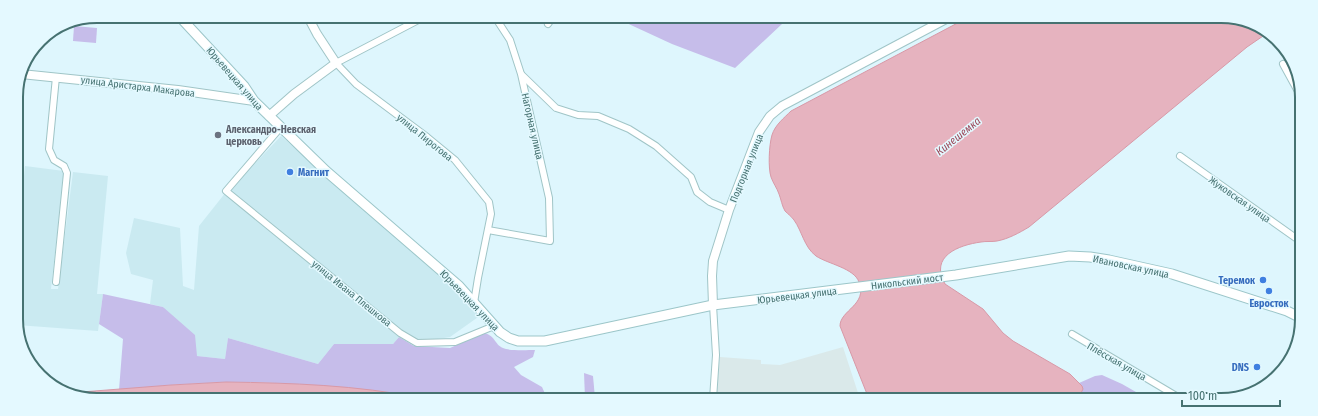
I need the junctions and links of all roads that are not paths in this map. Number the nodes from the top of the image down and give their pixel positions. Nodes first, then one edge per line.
1 (188, 23) edge
2 (312, 23) edge
3 (413, 23) edge
4 (499, 23) edge
5 (939, 23) edge
6 (336, 63) junction
7 (1283, 64) dead end
8 (521, 74) junction
9 (27, 75) edge
10 (56, 77) junction
11 (1294, 83) edge
12 (254, 101) junction
13 (269, 116) junction
14 (281, 127) junction
15 (1180, 156) dead end
16 (729, 210) junction
17 (488, 230) junction
18 (1295, 237) edge
19 (956, 274) joint
20 (56, 282) dead end
21 (857, 287) joint
22 (474, 303) junction
23 (714, 305) junction
24 (1295, 315) edge
25 (494, 326) junction
26 (1072, 334) dead end
27 (713, 393) edge
28 (1171, 393) edge

1 - 12 main road, Юрьевецкая улица
2 - 6 street, улица Пирогова
3 - 6 street
4 - 8 street, Нагорная улица
5 - 16 street, Подгорная улица
6 - 13 street
6 - 17 street, улица Пирогова
7 - 11 street
8 - 16 street
8 - 17 street, Нагорная улица
9 - 10 street, улица Аристарха Макарова
10 - 12 street, улица Аристарха Макарова
10 - 20 street
12 - 13 main road, Юрьевецкая улица
13 - 14 main road, Юрьевецкая улица
14 - 22 main road, Юрьевецкая улица
14 - 25 street, улица Ивана Плешкова
15 - 18 street, Жуковская улица
16 - 23 street, Подгорная улица
17 - 22 street, улица Пирогова
19 - 21 main road, Никольский мост
19 - 24 main road, Ивановская улица
21 - 23 main road, Юрьевецкая улица
22 - 25 main road, Юрьевецкая улица
23 - 25 main road, Юрьевецкая улица
23 - 27 street, Подгорная улица
26 - 28 street, Плёсская улица

